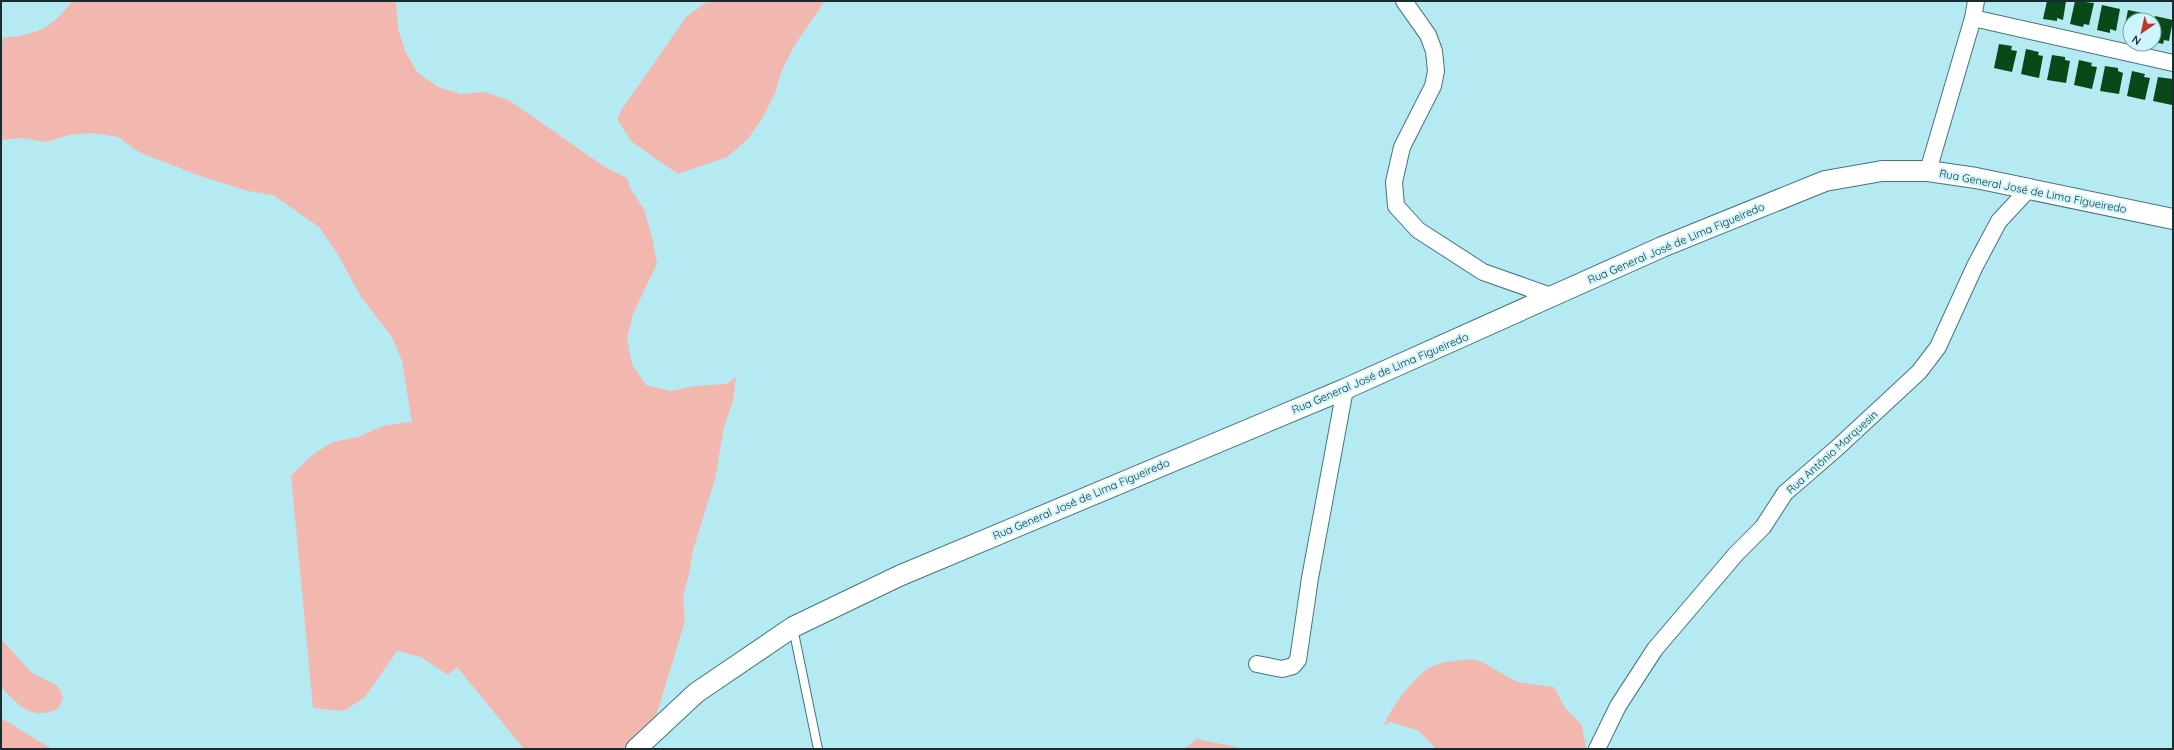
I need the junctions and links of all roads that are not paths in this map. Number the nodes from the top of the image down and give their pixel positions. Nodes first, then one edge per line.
1 (1404, 1) edge
2 (1976, 1) edge
3 (1973, 18) junction
4 (2173, 63) edge
5 (1928, 171) junction
6 (2030, 189) junction
7 (2173, 219) edge
8 (1554, 296) junction
9 (1345, 389) junction
10 (793, 627) junction
11 (1256, 664) dead end
12 (636, 749) edge
13 (818, 749) edge
14 (1597, 749) edge

1 - 8 street
2 - 3 street
3 - 4 street
3 - 5 street
5 - 6 street, Rua General José de Lima Figueiredo
5 - 8 street, Rua General José de Lima Figueiredo
6 - 7 street, Rua General José de Lima Figueiredo
6 - 14 street, Rua Antônio Marquesin
8 - 9 street, Rua General José de Lima Figueiredo
9 - 10 street, Rua General José de Lima Figueiredo
9 - 11 street
10 - 12 street, Rua General José de Lima Figueiredo
10 - 13 lane

